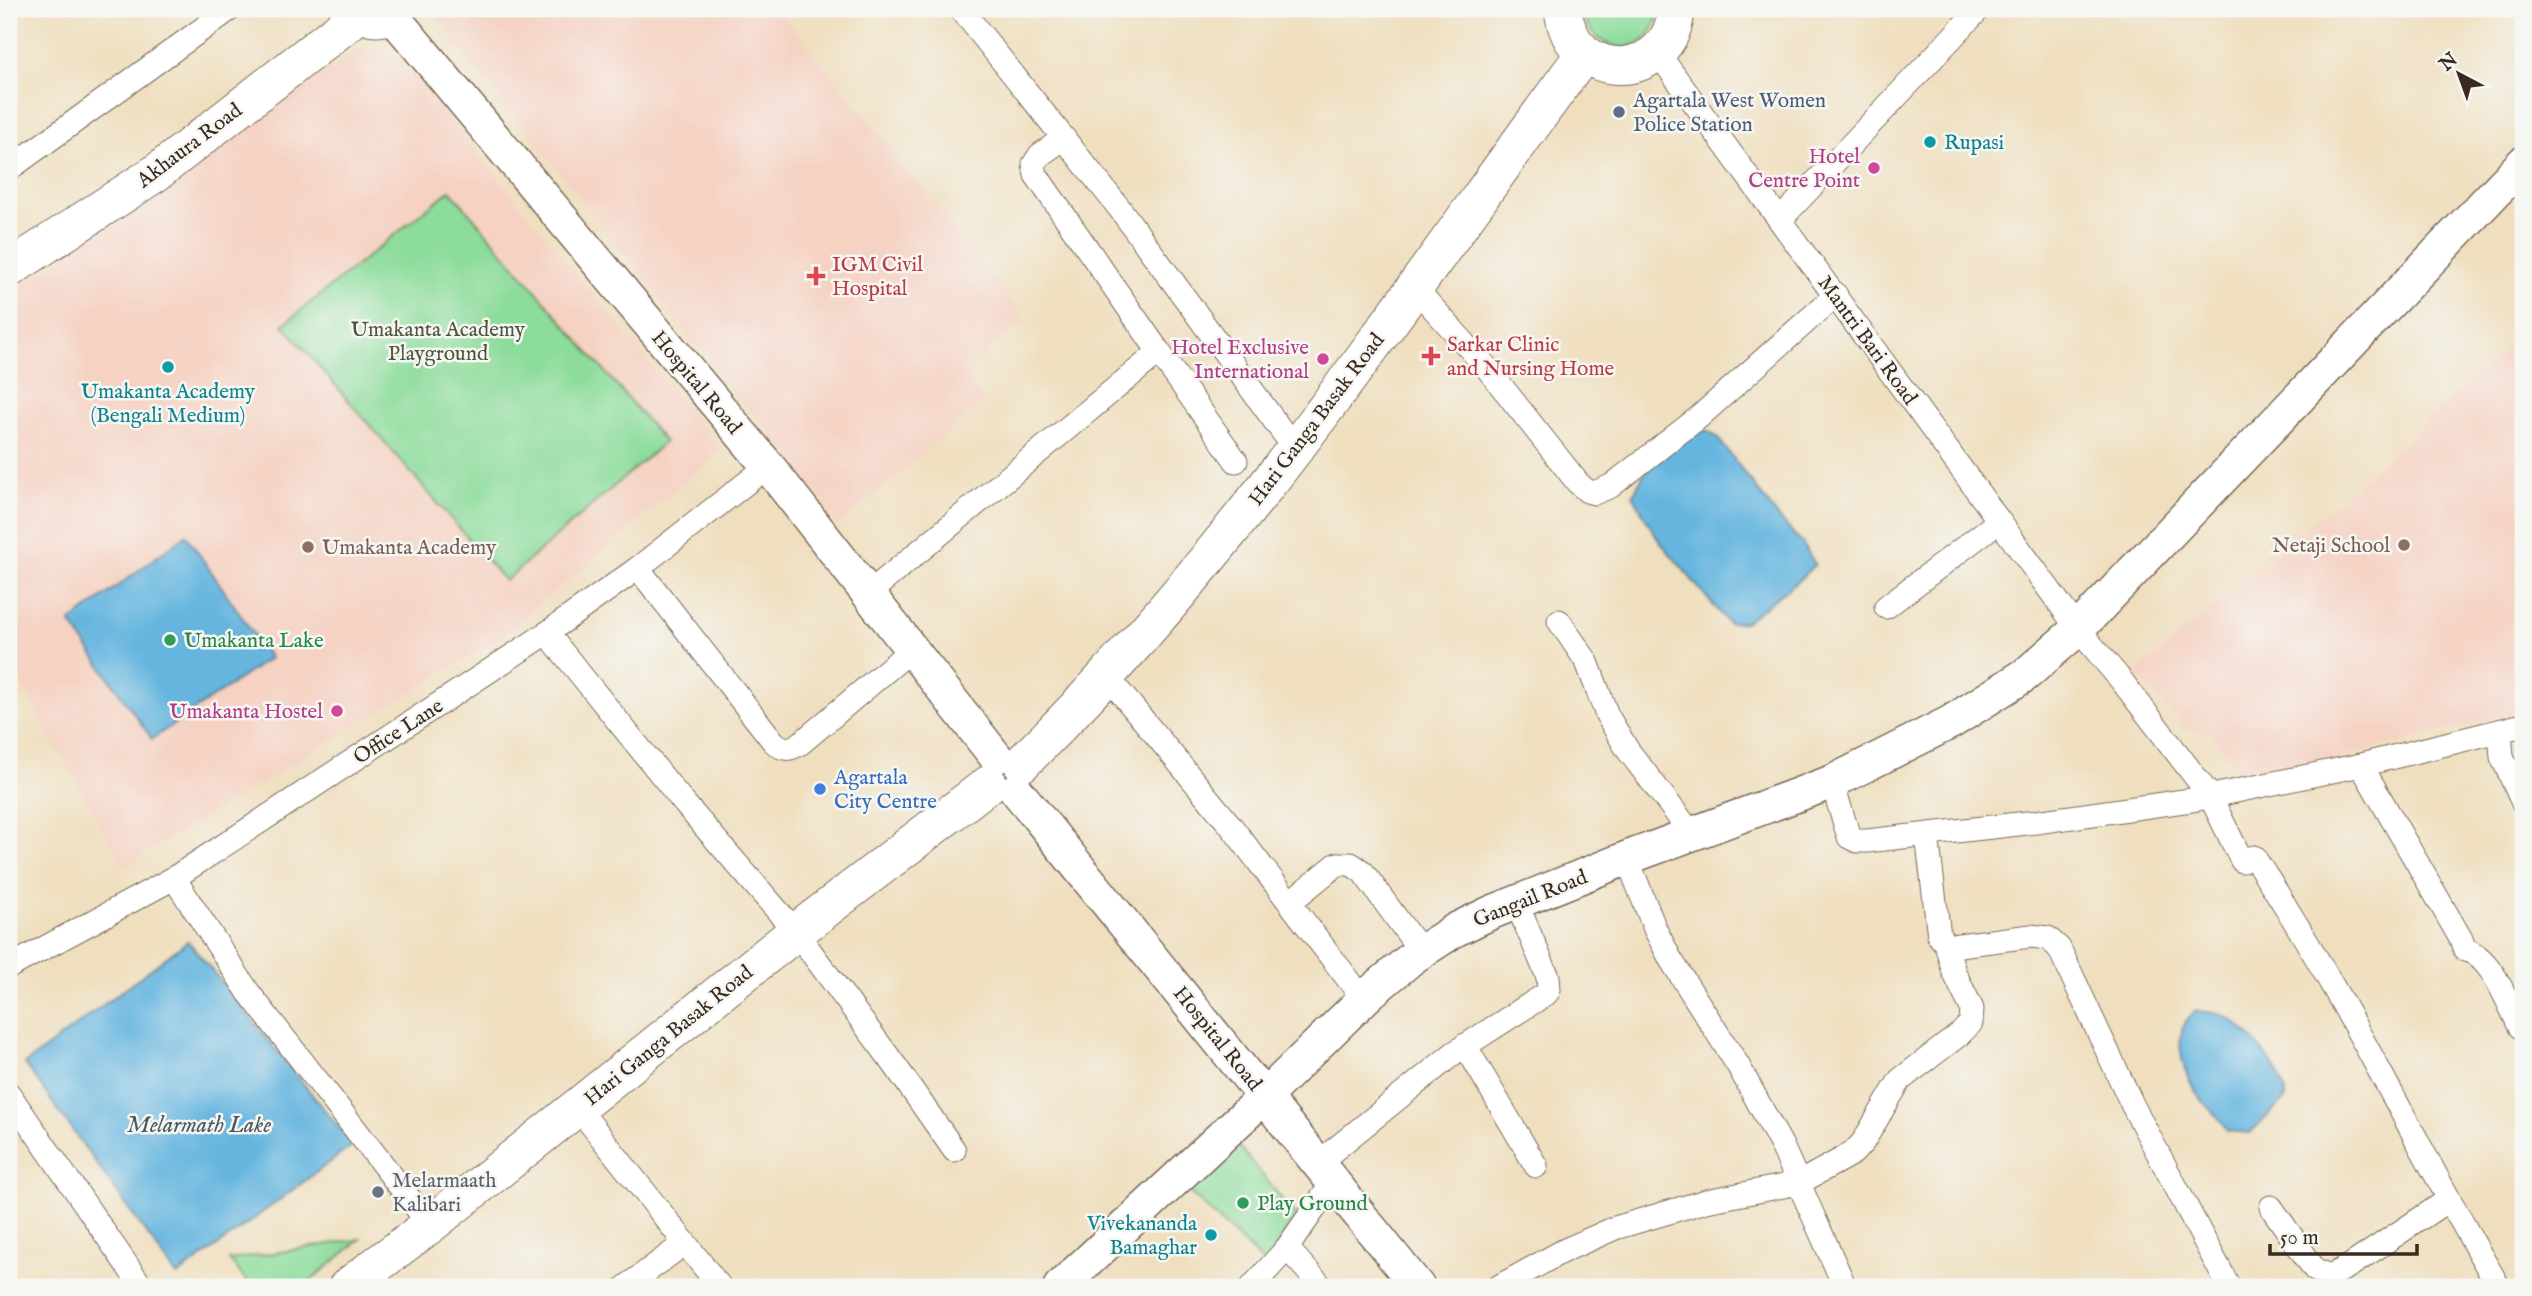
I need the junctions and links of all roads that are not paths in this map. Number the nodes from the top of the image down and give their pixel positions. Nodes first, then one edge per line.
1 (230, 9) edge
2 (961, 9) edge
3 (1563, 9) edge
4 (1676, 9) edge
5 (1979, 9) edge
6 (376, 11) edge
7 (1657, 52) junction
8 (1584, 54) junction
9 (1065, 138) junction
10 (2523, 163) edge
11 (9, 169) edge
12 (1780, 220) junction
13 (9, 269) edge
14 (1415, 289) junction
15 (1836, 295) junction
16 (1159, 352) junction
17 (1295, 449) junction
18 (1236, 461) dead end
19 (768, 467) junction
20 (1999, 521) junction
21 (638, 568) junction
22 (869, 593) junction
23 (1886, 607) dead end
24 (1559, 621) dead end
25 (2078, 629) junction
26 (547, 633) junction
27 (912, 649) junction
28 (1106, 676) junction
29 (2523, 726) edge
30 (2500, 731) junction
31 (2361, 765) junction
32 (1006, 774) junction
33 (1832, 782) junction
34 (2210, 796) junction
35 (2523, 803) edge
36 (1692, 834) junction
37 (1927, 835) junction
38 (1626, 858) junction
39 (174, 878) junction
40 (1290, 902) junction
41 (1516, 902) junction
42 (796, 932) junction
43 (1946, 944) junction
44 (1421, 952) junction
45 (9, 967) edge
46 (1364, 1000) junction
47 (2519, 1027) dead end
48 (1465, 1045) junction
49 (9, 1094) edge
50 (1265, 1096) junction
51 (578, 1108) junction
52 (954, 1150) dead end
53 (1536, 1166) dead end
54 (1326, 1172) junction
55 (1799, 1183) junction
56 (2448, 1200) junction
57 (2271, 1207) dead end
58 (430, 1225) junction
59 (685, 1243) junction
60 (1287, 1248) junction
61 (142, 1287) edge
62 (347, 1287) edge
63 (626, 1287) edge
64 (720, 1287) edge
65 (1060, 1287) edge
66 (1252, 1287) edge
67 (1322, 1287) edge
68 (1418, 1287) edge
69 (1497, 1287) edge
70 (1845, 1287) edge
71 (2229, 1287) edge
72 (2499, 1287) edge

1 - 11 street
2 - 9 street
3 - 8 main road
4 - 7 main road
5 - 12 street
6 - 13 main road, Akhaura Road
6 - 19 street, Hospital Road
7 - 8 main road
7 - 12 street, Mantri Bari Road
8 - 14 main road, Hari Ganga Basak Road
9 - 16 street
9 - 17 street
10 - 25 street, Gangail Road
12 - 15 street, Mantri Bari Road
14 - 15 street
14 - 17 main road, Hari Ganga Basak Road
15 - 20 street, Mantri Bari Road
16 - 18 street
16 - 22 street
17 - 28 main road, Hari Ganga Basak Road
19 - 21 street, Office Lane
19 - 22 street, Hospital Road
20 - 23 street
20 - 25 street, Mantri Bari Road
21 - 26 street, Office Lane
21 - 27 street
22 - 27 street, Hospital Road
24 - 36 street
25 - 33 street, Gangail Road
25 - 34 street, Mantri Bari Road
26 - 39 street, Office Lane
26 - 42 street
27 - 32 street, Hospital Road
28 - 32 main road, Hari Ganga Basak Road
28 - 40 street
29 - 30 street
30 - 31 street
30 - 35 street
31 - 34 street
31 - 47 street
32 - 42 main road, Hari Ganga Basak Road
32 - 50 street, Hospital Road
33 - 36 street, Gangail Road
33 - 37 street
34 - 37 street
34 - 56 street, Mantri Bari Road
36 - 38 street, Gangail Road
37 - 43 street
38 - 41 street, Gangail Road
38 - 55 street
39 - 45 street, Office Lane
39 - 58 street
40 - 44 street
40 - 46 street
41 - 44 street, Gangail Road
41 - 48 street
42 - 51 main road, Hari Ganga Basak Road
42 - 52 street
43 - 55 street
43 - 71 street
44 - 46 street, Gangail Road
46 - 50 street, Gangail Road
48 - 53 street
48 - 54 street
49 - 61 street
50 - 54 street, Hospital Road
50 - 65 street, Gangail Road
51 - 58 main road, Hari Ganga Basak Road
51 - 59 street
54 - 60 street
54 - 68 street, Hospital Road
55 - 69 street
55 - 70 street
56 - 57 street
56 - 72 street
58 - 62 main road, Hari Ganga Basak Road
59 - 63 street
59 - 64 street
60 - 66 street
60 - 67 street

